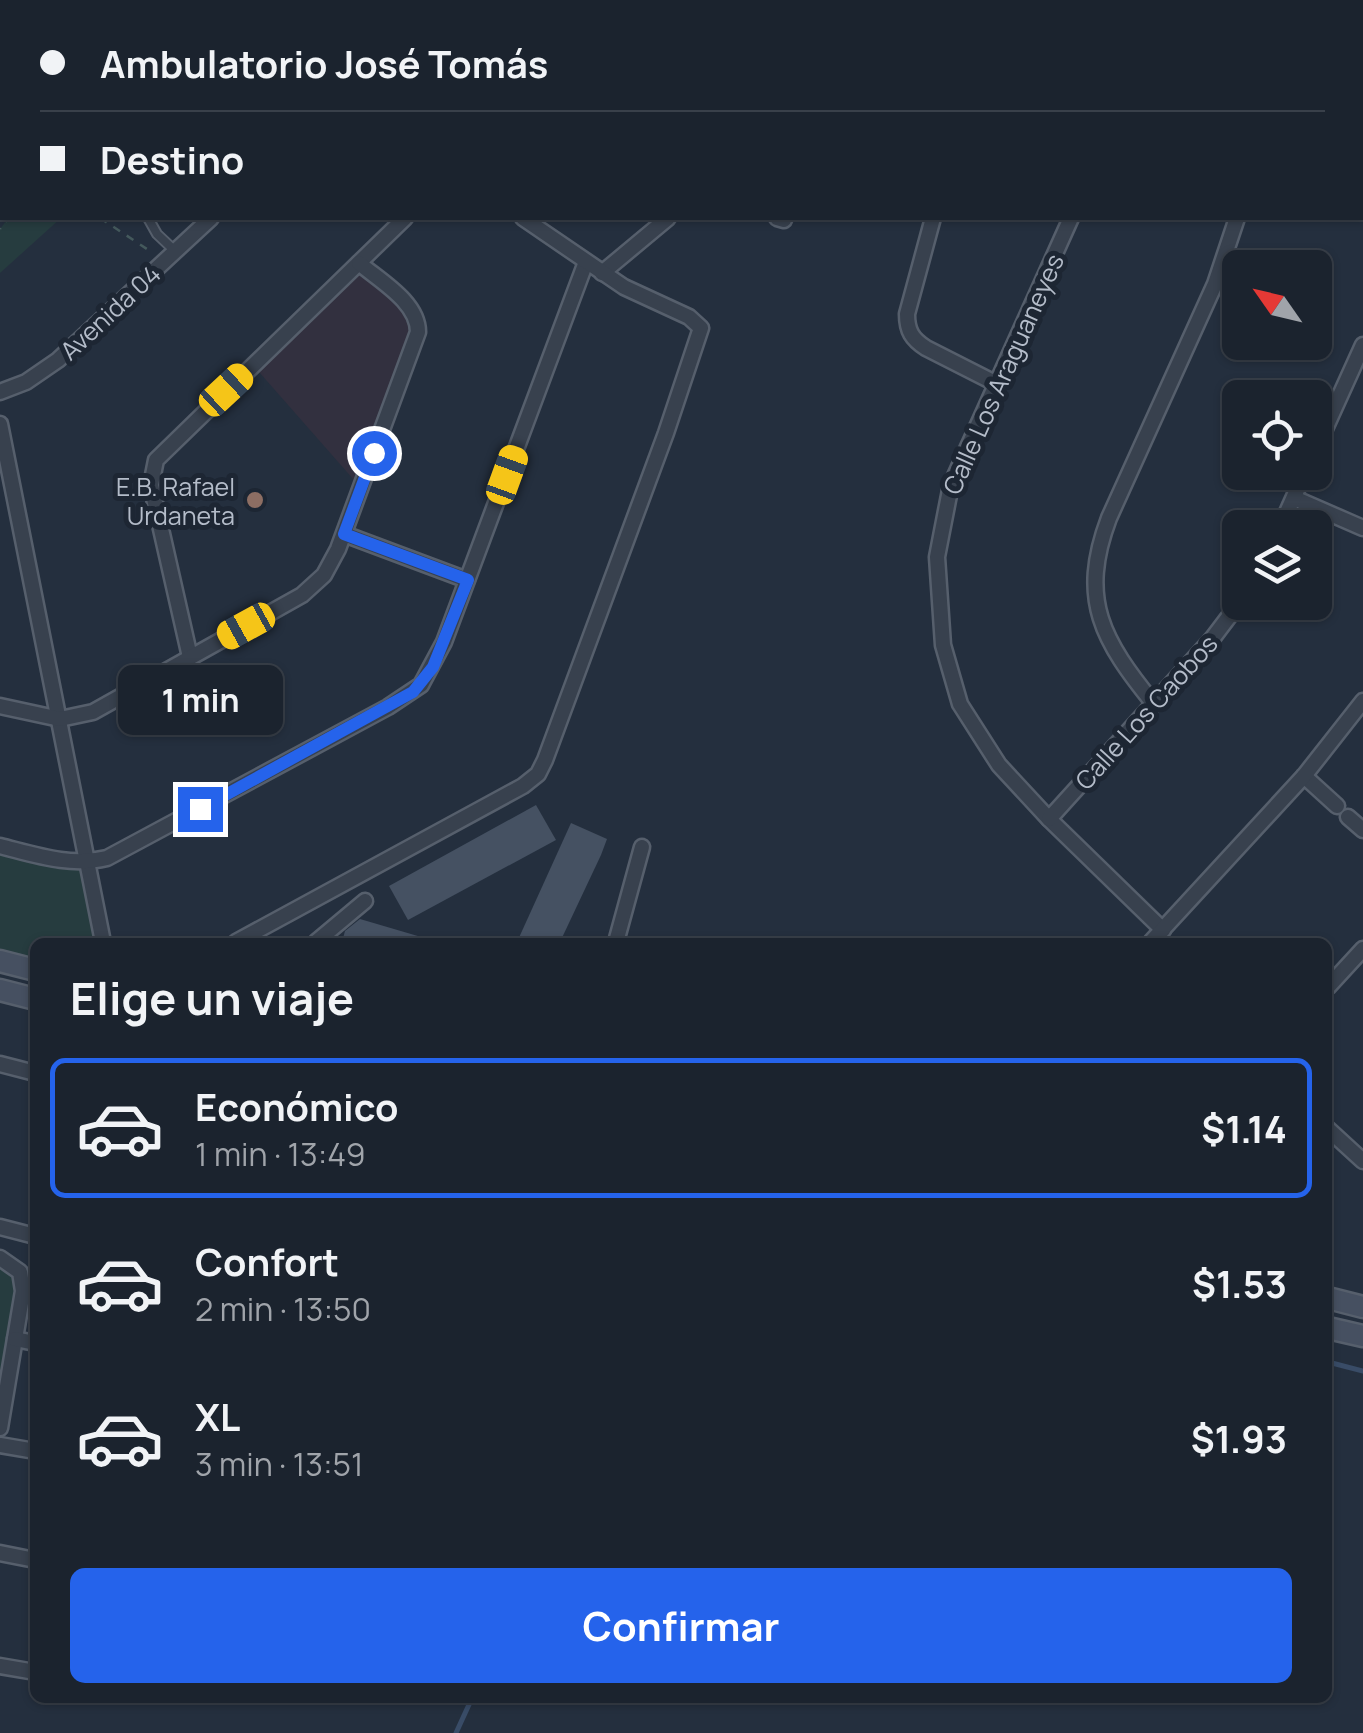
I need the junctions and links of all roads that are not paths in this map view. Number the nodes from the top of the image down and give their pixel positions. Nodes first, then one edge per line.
1 (149, 220) edge
2 (209, 220) edge
3 (403, 220) edge
4 (526, 220) edge
5 (666, 220) edge
6 (932, 220) edge
7 (1071, 220) edge
8 (1236, 220) edge
9 (170, 256) junction
10 (586, 262) junction
11 (359, 263) junction
12 (602, 273) junction
13 (1363, 344) edge
14 (995, 383) junction
15 (0, 392) edge
16 (1332, 413) edge
17 (0, 424) edge
18 (1298, 490) edge
19 (1294, 498) junction
20 (1288, 510) edge
21 (1363, 528) edge
22 (344, 534) junction
23 (468, 580) junction
24 (1226, 620) edge
25 (190, 657) junction
26 (1363, 701) edge
27 (1154, 704) junction
28 (0, 706) edge
29 (60, 719) junction
30 (1304, 776) junction
31 (1049, 819) junction
32 (1363, 830) edge
33 (0, 846) edge
34 (642, 847) dead end
35 (88, 862) junction
36 (364, 902) dead end
37 (1163, 930) junction
38 (102, 938) edge
39 (243, 938) edge
40 (321, 938) edge
41 (617, 938) edge
42 (1156, 938) edge
43 (1363, 949) edge
44 (0, 962) edge
45 (30, 969) edge
46 (1332, 982) edge
47 (0, 990) edge
48 (30, 998) edge
49 (0, 1064) edge
50 (30, 1072) edge
51 (1332, 1133) edge
52 (1363, 1161) edge
53 (0, 1227) edge
54 (30, 1235) edge
55 (0, 1258) edge
56 (1332, 1299) edge
57 (1363, 1307) edge
58 (1332, 1329) edge
59 (1363, 1336) edge
60 (15, 1339) junction
61 (30, 1341) edge
62 (0, 1428) edge
63 (0, 1445) edge
64 (30, 1451) edge
65 (0, 1553) edge
66 (30, 1559) edge
67 (0, 1666) edge
68 (30, 1671) edge

1 - 9 lane
2 - 9 street, Avenida 04
3 - 11 street
4 - 10 street
5 - 12 street
6 - 14 street
7 - 14 street, Calle Los Araguaneyes
8 - 27 street
9 - 15 street, Avenida 04
10 - 12 street
10 - 23 street
11 - 22 street
11 - 25 street
12 - 39 street
13 - 16 street
14 - 31 street, Calle Los Araguaneyes
17 - 29 street
18 - 19 street
19 - 20 street
19 - 21 street
22 - 23 street
22 - 25 street
23 - 35 street
24 - 27 street, Calle Los Caobos
25 - 29 street
26 - 30 street
27 - 31 street, Calle Los Caobos
28 - 29 street
29 - 35 street
30 - 32 street
30 - 37 street
31 - 37 street, Calle Los Araguaneyes
33 - 35 street
34 - 41 street
35 - 38 street
36 - 40 street
37 - 42 street
43 - 46 street
44 - 45 main road
47 - 48 main road
49 - 50 street
51 - 52 street
53 - 54 street
55 - 60 street
56 - 57 main road
58 - 59 main road
60 - 61 street
60 - 62 street
63 - 64 street
65 - 66 street
67 - 68 street

